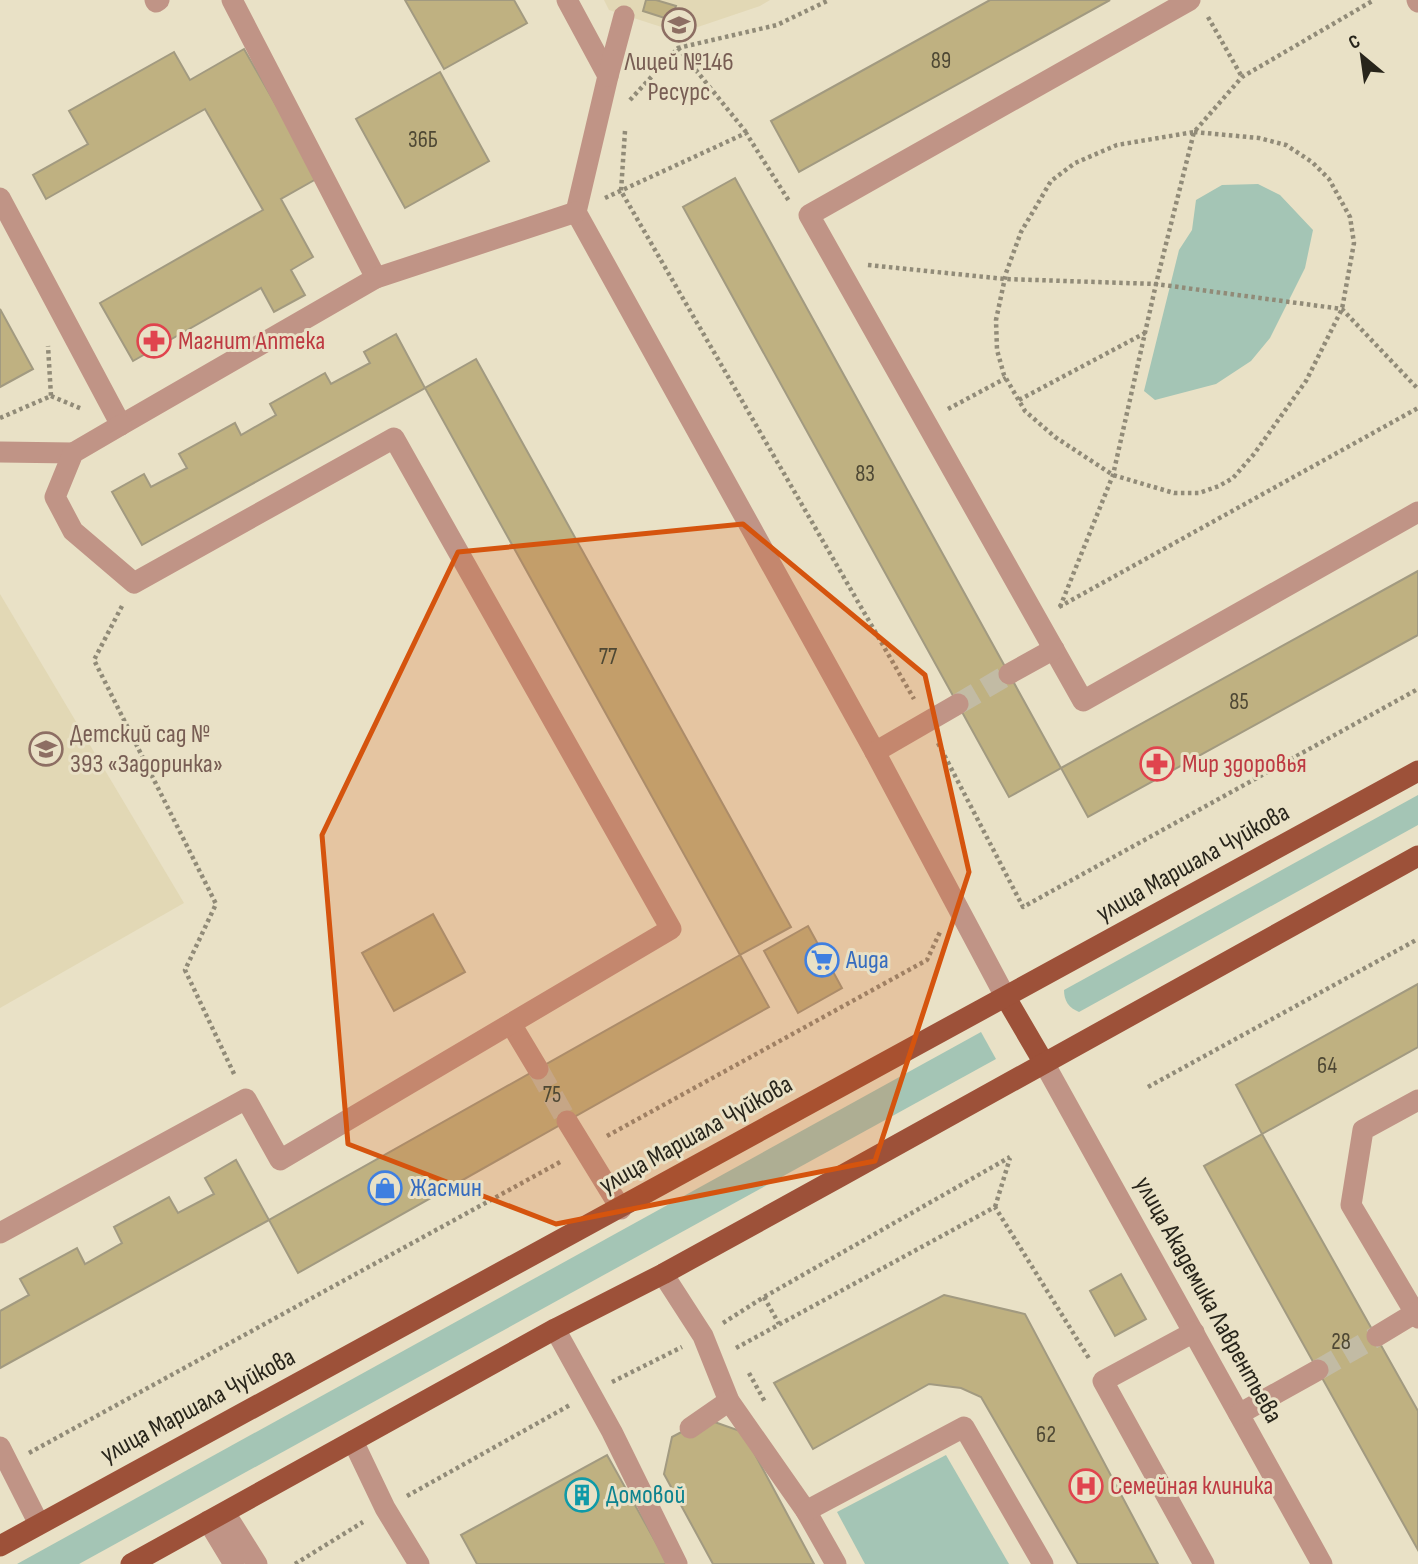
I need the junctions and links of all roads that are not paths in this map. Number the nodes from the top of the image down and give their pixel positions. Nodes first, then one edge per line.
1 (232, 0) edge
2 (567, 0) edge
3 (1198, 6) edge
4 (624, 16) dead end
5 (608, 76) junction
6 (0, 198) edge
7 (576, 212) junction
8 (376, 278) junction
9 (121, 425) junction
10 (0, 452) edge
11 (73, 453) junction
12 (1418, 512) edge
13 (1054, 649) junction
14 (1009, 674) tunnel mouth
15 (958, 704) tunnel mouth
16 (874, 752) junction
17 (1418, 771) edge
18 (1418, 856) edge
19 (1006, 998) junction
20 (511, 1024) junction
21 (1044, 1063) junction
22 (538, 1069) tunnel mouth
23 (1418, 1100) edge
24 (567, 1121) tunnel mouth
25 (621, 1209) junction
26 (0, 1233) edge
27 (663, 1274) junction
28 (1416, 1315) edge
29 (555, 1329) junction
30 (1194, 1332) junction
31 (1377, 1336) tunnel mouth
32 (1318, 1370) tunnel mouth
33 (729, 1401) junction
34 (1239, 1414) junction
35 (725, 1426) dead end
36 (690, 1427) dead end
37 (353, 1441) junction
38 (5, 1455) edge
39 (806, 1511) junction
40 (216, 1517) junction
41 (39, 1524) junction
42 (0, 1546) edge
43 (156, 1558) edge
44 (131, 1564) edge
45 (233, 1564) edge
46 (257, 1564) edge
47 (419, 1564) edge
48 (677, 1564) edge
49 (836, 1564) edge
50 (1043, 1564) edge
51 (1205, 1564) edge
52 (1322, 1564) edge

1 - 8 street
2 - 5 street
3 - 13 street
4 - 5 street
5 - 7 street
6 - 9 street
7 - 8 street
7 - 16 street
8 - 9 street
9 - 11 street
10 - 11 street
11 - 20 street
12 - 13 street
13 - 14 street
15 - 16 street
16 - 19 street
17 - 19 main road, улица Маршала Чуйкова
18 - 21 main road
19 - 21 main road
19 - 25 main road, улица Маршала Чуйкова
20 - 22 street
20 - 26 street
21 - 27 main road
21 - 30 street, улица Академика Лаврентьева
23 - 28 street
24 - 25 street
25 - 41 main road, улица Маршала Чуйкова
27 - 29 main road
27 - 33 street
28 - 31 street
29 - 37 main road
29 - 48 street
30 - 34 street, улица Академика Лаврентьева
30 - 51 street
32 - 34 street
33 - 35 street
33 - 36 street
33 - 39 street
34 - 52 street, улица Академика Лаврентьева
37 - 40 main road
37 - 47 street
38 - 41 street
39 - 49 street
39 - 50 street
40 - 43 main road
40 - 45 street
40 - 46 street
41 - 42 main road, улица Маршала Чуйкова
43 - 44 main road

